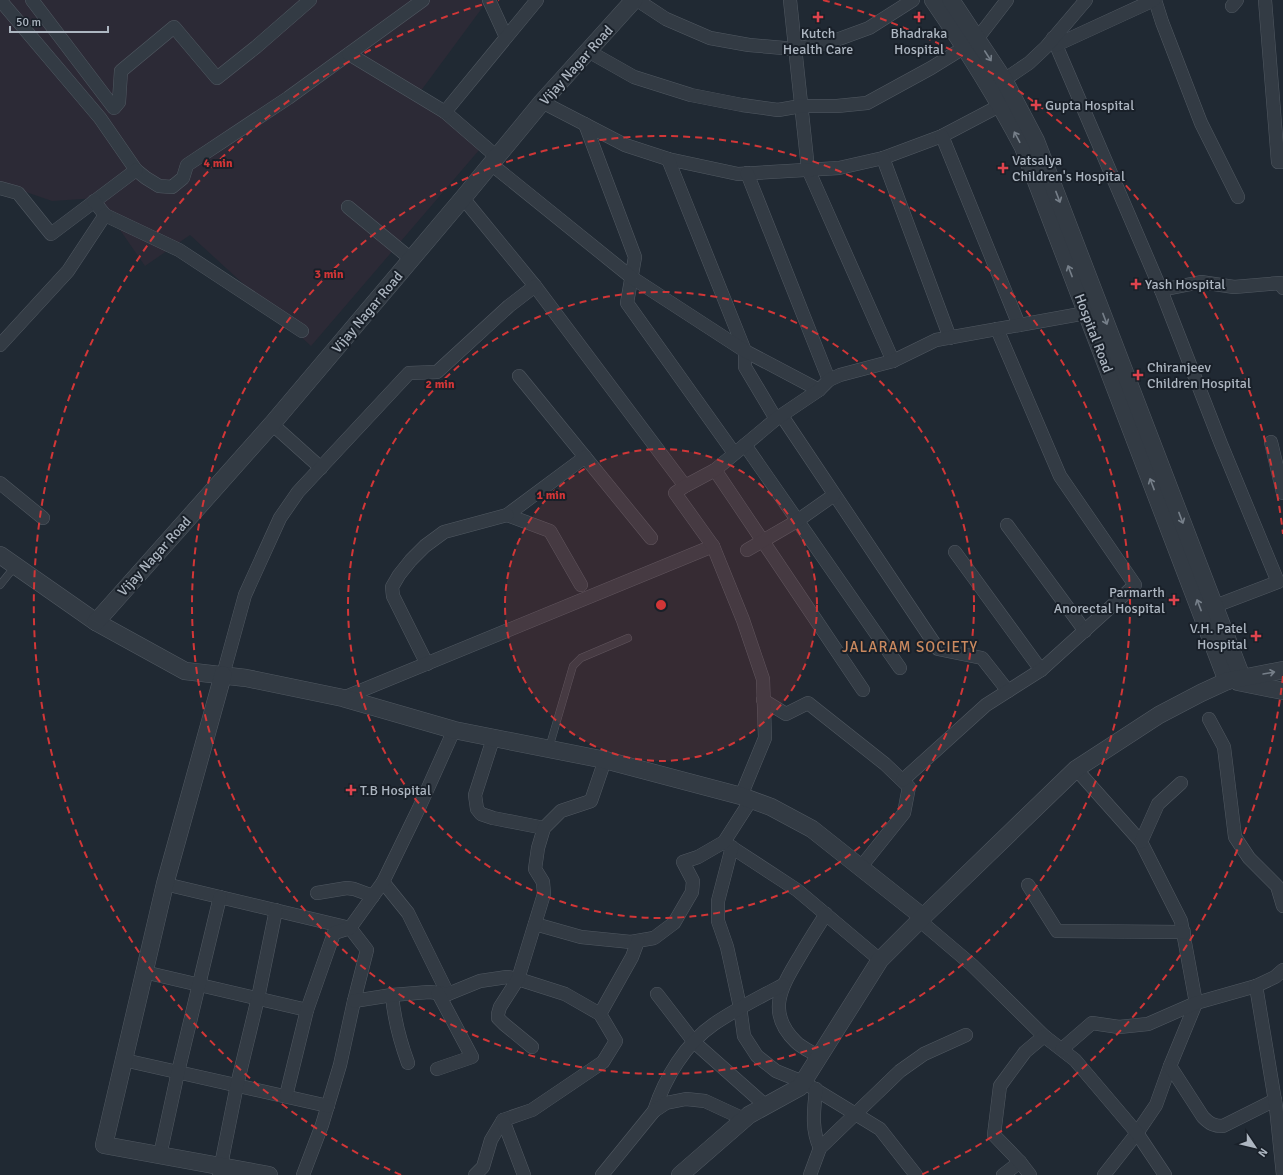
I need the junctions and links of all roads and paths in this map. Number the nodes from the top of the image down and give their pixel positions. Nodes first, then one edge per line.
1 (0, 0) edge
2 (32, 0) edge
3 (310, 0) edge
4 (423, 0) edge
5 (489, 0) edge
6 (537, 0) edge
7 (635, 0) edge
8 (790, 0) edge
9 (913, 0) edge
10 (934, 0) edge
11 (951, 0) edge
12 (1007, 0) edge
13 (1086, 0) edge
14 (1154, 0) edge
15 (1265, 0) edge
16 (506, 37) junction
17 (1055, 41) junction
18 (971, 43) junction
19 (795, 49) junction
20 (588, 51) junction
21 (349, 54) junction
22 (1004, 80) junction
23 (542, 102) junction
24 (1001, 105) junction
25 (801, 106) junction
26 (445, 112) junction
27 (585, 124) junction
28 (942, 136) junction
29 (883, 158) junction
30 (668, 159) junction
31 (494, 161) junction
32 (1283, 162) edge
33 (808, 169) junction
34 (136, 170) junction
35 (747, 173) junction
36 (0, 188) edge
37 (1238, 197) dead end
38 (463, 198) junction
39 (94, 201) junction
40 (348, 207) dead end
41 (105, 215) junction
42 (412, 259) junction
43 (631, 277) junction
44 (535, 286) junction
45 (1283, 288) edge
46 (1161, 290) junction
47 (1086, 313) junction
48 (1019, 325) junction
49 (997, 329) junction
50 (302, 331) dead end
51 (950, 338) junction
52 (0, 345) edge
53 (745, 351) junction
54 (893, 361) junction
55 (519, 376) dead end
56 (829, 380) junction
57 (819, 390) junction
58 (779, 417) junction
59 (272, 424) junction
60 (1271, 442) dead end
61 (740, 449) junction
62 (585, 457) junction
63 (321, 468) junction
64 (716, 470) junction
65 (0, 483) edge
66 (685, 486) junction
67 (1283, 493) edge
68 (834, 495) junction
69 (507, 515) junction
70 (43, 518) dead end
71 (797, 521) junction
72 (1007, 525) dead end
73 (651, 538) dead end
74 (763, 541) junction
75 (713, 546) junction
76 (747, 550) dead end
77 (955, 552) dead end
78 (0, 554) edge
79 (16, 565) junction
80 (0, 585) edge
81 (581, 585) dead end
82 (1215, 606) junction
83 (96, 622) junction
84 (1085, 630) junction
85 (628, 638) dead end
86 (427, 664) junction
87 (900, 668) dead end
88 (1041, 670) junction
89 (1283, 670) edge
90 (223, 675) junction
91 (1244, 678) junction
92 (1228, 680) junction
93 (864, 690) dead end
94 (1008, 691) junction
95 (1283, 691) edge
96 (343, 698) junction
97 (763, 700) junction
98 (1210, 719) dead end
99 (454, 730) junction
100 (493, 738) junction
101 (549, 749) junction
102 (605, 760) junction
103 (1076, 769) junction
104 (902, 780) junction
105 (1181, 783) dead end
106 (746, 798) junction
107 (544, 828) junction
108 (1141, 842) junction
109 (728, 844) junction
110 (860, 868) junction
111 (383, 882) junction
112 (165, 884) junction
113 (1028, 885) dead end
114 (317, 893) dead end
115 (373, 896) junction
116 (220, 897) junction
117 (1283, 906) edge
118 (276, 910) junction
119 (826, 914) junction
120 (921, 918) junction
121 (535, 924) junction
122 (350, 928) junction
123 (1184, 932) junction
124 (638, 941) junction
125 (880, 960) junction
126 (1283, 970) edge
127 (144, 972) junction
128 (518, 979) junction
129 (198, 984) junction
130 (783, 985) junction
131 (1256, 986) junction
132 (443, 994) junction
133 (656, 994) dead end
134 (392, 995) junction
135 (258, 998) junction
136 (354, 1001) junction
137 (1196, 1003) junction
138 (740, 1008) junction
139 (307, 1010) junction
140 (600, 1014) junction
141 (966, 1035) dead end
142 (1044, 1036) junction
143 (694, 1042) junction
144 (532, 1047) dead end
145 (1062, 1049) junction
146 (819, 1057) junction
147 (124, 1060) junction
148 (408, 1063) dead end
149 (1170, 1066) junction
150 (437, 1069) dead end
151 (178, 1072) junction
152 (237, 1085) junction
153 (810, 1085) junction
154 (286, 1096) junction
155 (1274, 1100) junction
156 (328, 1106) junction
157 (766, 1106) junction
158 (654, 1110) junction
159 (856, 1114) junction
160 (744, 1119) junction
161 (503, 1120) junction
162 (1137, 1133) junction
163 (820, 1148) junction
164 (160, 1155) junction
165 (1020, 1162) junction
166 (221, 1171) edge
167 (1158, 1172) edge
168 (269, 1175) edge
169 (303, 1175) edge
170 (475, 1175) edge
171 (524, 1175) edge
172 (602, 1175) edge
173 (680, 1175) edge
174 (810, 1175) edge
175 (916, 1175) edge
176 (1003, 1175) edge
177 (1030, 1175) edge
178 (1104, 1175) edge
179 (1283, 1175) edge

1 - 34 street
2 - 3 street
4 - 21 street
5 - 16 street
6 - 16 street
7 - 19 street
7 - 20 street, Vijay Nagar Road
8 - 19 street
9 - 19 street
10 - 18 street, Hospital Road
11 - 18 street, Hospital Road
12 - 18 street
13 - 17 street
14 - 17 street
14 - 37 street
15 - 32 street
16 - 26 street
17 - 22 street
17 - 46 street
18 -> 22 street, Hospital Road
18 - 24 street, Hospital Road
18 - 25 street
19 - 25 street
20 - 23 street, Vijay Nagar Road
20 - 25 street
21 - 26 street
21 - 34 street
22 -> 82 street, Hospital Road
23 - 27 street
23 - 31 street, Vijay Nagar Road
24 - 28 street
47 -> 24 street, Hospital Road
25 - 33 street
26 - 31 street
27 - 30 street
27 - 43 street
28 - 29 street
28 - 48 street
29 - 33 street
29 - 51 street
30 - 35 street
30 - 53 street
31 - 38 street, Vijay Nagar Road
31 - 43 street
33 - 35 street
33 - 54 street
34 - 39 street
35 - 56 street
36 - 39 street
38 - 42 street, Vijay Nagar Road
38 - 44 street
39 - 41 street
40 - 42 street
41 - 50 street
41 - 52 street
42 - 59 street, Vijay Nagar Road
43 - 53 street
43 - 61 street
44 - 63 street
44 - 66 street
45 - 46 street
46 - 82 street
47 - 48 street
92 -> 47 street, Hospital Road
48 - 49 street
49 - 51 street
49 - 84 street
51 - 54 street
53 - 57 street
53 - 58 street
54 - 56 street
55 - 62 street
56 - 57 street
57 - 58 street
58 - 61 street
58 - 68 street
59 - 63 street
59 - 83 street, Vijay Nagar Road
60 - 67 street
61 - 64 street
61 - 71 street
62 - 69 street
62 - 73 street
63 - 90 street
64 - 66 street
64 - 74 street
65 - 70 street
66 - 75 street
68 - 71 street
68 - 94 street
69 - 81 street
69 - 86 street
71 - 74 street
71 - 87 street
72 - 84 street
74 - 76 street
74 - 93 street
75 - 86 street
75 - 97 street
77 - 88 street
78 - 79 street
79 - 80 lane
79 - 83 street
82 - 91 street, Hospital Road
83 - 90 street
84 - 88 street
85 - 101 lane
86 - 96 street
88 - 94 street
91 -> 89 street
90 - 96 street
90 - 112 street
91 - 92 street
92 - 95 street
92 - 103 street
94 - 104 street
96 - 99 street
97 - 104 street
97 - 106 street
98 - 117 street
99 - 100 street
99 - 111 street
100 - 101 street
100 - 107 street
101 - 102 street
102 - 106 street
102 - 107 street
103 - 108 street
103 - 120 street
104 - 110 street
105 - 108 street
106 - 109 street
106 - 110 street
107 - 121 street
108 - 123 street
109 - 119 street
109 - 124 street
109 - 138 street
110 - 120 street
111 - 115 street
111 - 132 street
112 - 116 street
112 - 127 street
113 - 123 street
114 - 115 street
115 - 122 street
116 - 118 street
116 - 129 street
118 - 122 street
118 - 135 street
119 - 125 street
119 - 130 street
120 - 125 street
120 - 142 street
121 - 124 street
121 - 128 street
122 - 136 street
122 - 139 street
123 - 137 street
124 - 140 street
125 - 146 street
126 - 131 street
127 - 129 street
127 - 147 street
128 - 132 street
128 - 140 street
128 - 144 street
129 - 135 street
129 - 151 street
130 - 138 street
130 - 146 street
131 - 137 street
131 - 155 street
132 - 134 street
132 - 150 street
133 - 143 street
134 - 136 street
134 - 148 street
135 - 139 street
135 - 152 street
136 - 156 street
137 - 145 street
137 - 149 street
138 - 143 street
138 - 153 street
139 - 154 street
140 - 161 street
141 - 159 street
142 - 145 street
142 - 165 street
143 - 157 street
143 - 158 street
145 - 162 street
146 - 153 street
147 - 151 street
147 - 164 street
149 - 155 street
149 - 162 street
151 - 152 street
151 - 164 street
152 - 154 street
152 - 166 street
153 - 157 street
153 - 159 street
153 - 163 street
154 - 156 street
155 - 179 street
156 - 169 street
157 - 160 street
158 - 160 street
158 - 172 street
159 - 163 street
159 - 175 street
160 - 173 street
161 - 170 street
161 - 171 street
162 - 167 street
162 - 178 street
163 - 174 street
164 - 166 street
165 - 176 street
165 - 177 street
166 - 168 street

